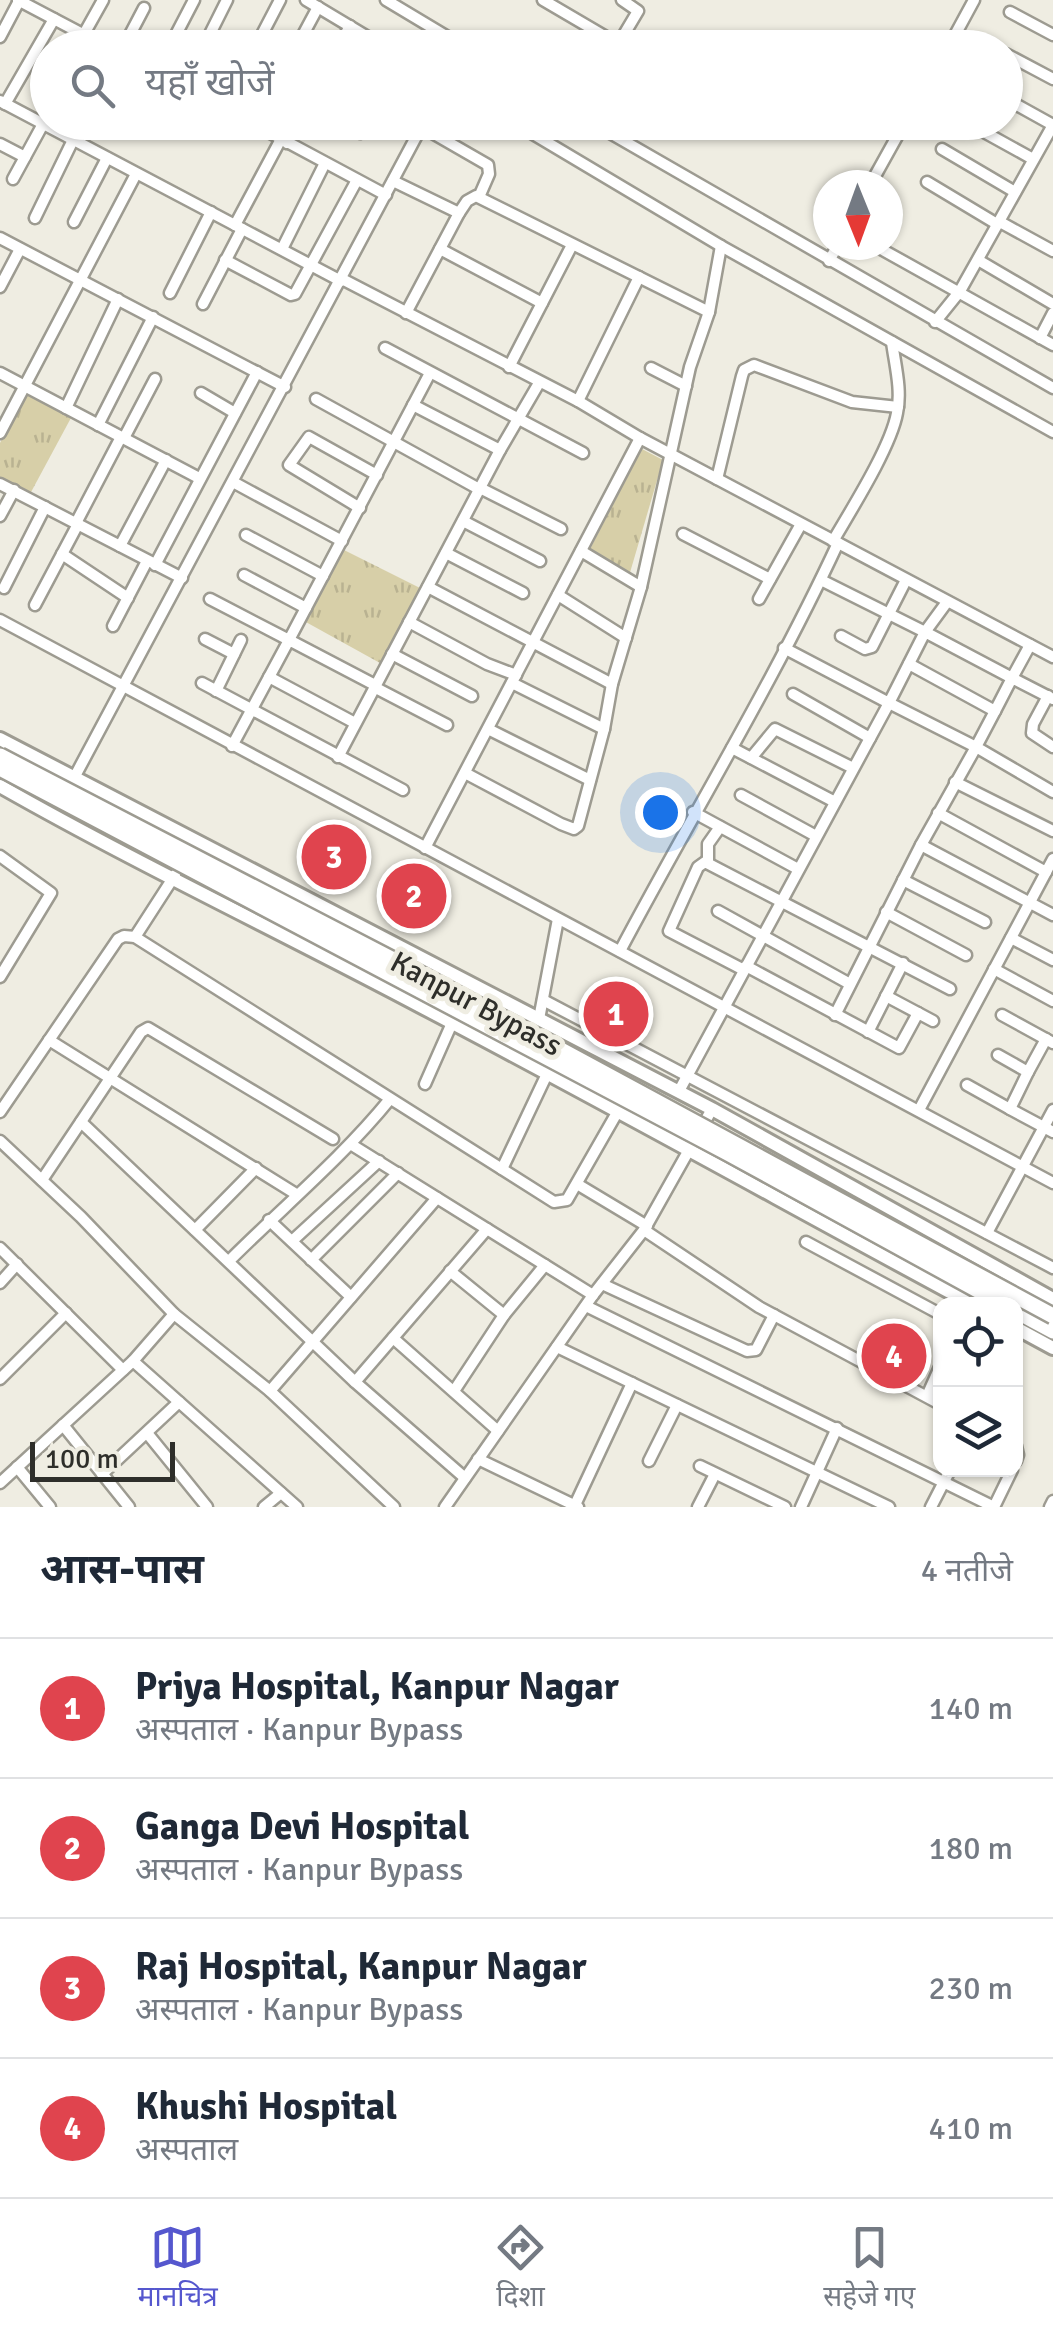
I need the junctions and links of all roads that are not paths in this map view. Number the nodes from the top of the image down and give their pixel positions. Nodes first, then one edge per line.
1 (18, 0) edge
2 (194, 0) edge
3 (228, 0) edge
4 (280, 0) edge
5 (306, 0) edge
6 (386, 0) edge
7 (544, 0) edge
8 (622, 0) edge
9 (645, 0) edge
10 (974, 0) edge
11 (101, 1) edge
12 (318, 7) junction
13 (144, 8) dead end
14 (638, 11) junction
15 (1010, 12) dead end
16 (54, 18) junction
17 (350, 26) junction
18 (47, 30) edge
19 (72, 30) edge
20 (91, 30) edge
21 (132, 30) edge
22 (178, 30) edge
23 (212, 30) edge
24 (264, 30) edge
25 (306, 30) edge
26 (348, 30) edge
27 (357, 30) edge
28 (436, 30) edge
29 (592, 30) edge
30 (627, 30) edge
31 (958, 30) edge
32 (1053, 35) edge
33 (0, 37) edge
34 (30, 58) edge
35 (1023, 63) edge
36 (1053, 79) edge
37 (3, 102) edge
38 (1023, 108) edge
39 (30, 116) edge
40 (1053, 125) edge
41 (35, 140) edge
42 (73, 140) joint
43 (415, 140) edge
44 (447, 140) edge
45 (543, 140) edge
46 (622, 140) edge
47 (895, 140) edge
48 (999, 140) edge
49 (284, 141) joint
50 (0, 144) edge
51 (942, 149) dead end
52 (25, 157) junction
53 (107, 158) junction
54 (1034, 159) junction
55 (324, 163) junction
56 (878, 170) edge
57 (136, 174) junction
58 (13, 179) dead end
59 (357, 180) junction
60 (393, 181) junction
61 (928, 182) dead end
62 (1015, 192) junction
63 (386, 195) junction
64 (478, 197) junction
65 (211, 212) junction
66 (459, 213) junction
67 (35, 218) dead end
68 (74, 222) dead end
69 (999, 223) junction
70 (238, 227) junction
71 (0, 238) edge
72 (572, 244) junction
73 (721, 246) junction
74 (20, 248) junction
75 (282, 249) junction
76 (440, 250) junction
77 (1053, 251) edge
78 (226, 260) junction
79 (902, 260) edge
80 (978, 260) junction
81 (829, 262) joint
82 (311, 265) junction
83 (639, 278) junction
84 (81, 279) junction
85 (341, 280) junction
86 (0, 287) edge
87 (960, 291) junction
88 (170, 293) dead end
89 (118, 298) junction
90 (542, 303) junction
91 (202, 304) dead end
92 (1053, 304) edge
93 (709, 312) junction
94 (406, 313) junction
95 (1053, 313) edge
96 (153, 317) junction
97 (935, 322) junction
98 (1040, 338) junction
99 (892, 342) junction
100 (1053, 345) edge
101 (385, 348) dead end
102 (509, 367) junction
103 (651, 368) dead end
104 (257, 372) junction
105 (0, 373) edge
106 (430, 373) junction
107 (155, 379) dead end
108 (539, 383) junction
109 (24, 386) junction
110 (686, 386) junction
111 (285, 387) junction
112 (1053, 388) edge
113 (201, 393) dead end
114 (316, 400) dead end
115 (578, 401) junction
116 (413, 405) junction
117 (898, 407) junction
118 (66, 408) junction
119 (235, 413) junction
120 (516, 418) junction
121 (98, 425) junction
122 (1053, 432) edge
123 (0, 433) edge
124 (123, 438) junction
125 (640, 438) junction
126 (394, 442) junction
127 (500, 450) junction
128 (583, 454) dead end
129 (671, 454) junction
130 (166, 460) junction
131 (377, 475) junction
132 (199, 478) junction
133 (717, 479) junction
134 (233, 482) junction
135 (0, 484) edge
136 (480, 488) junction
137 (14, 490) junction
138 (45, 507) junction
139 (360, 508) junction
140 (0, 516) edge
141 (463, 521) junction
142 (77, 523) junction
143 (801, 524) junction
144 (561, 529) dead end
145 (683, 534) dead end
146 (246, 535) dead end
147 (342, 542) junction
148 (835, 542) junction
149 (120, 546) junction
150 (581, 551) junction
151 (446, 553) junction
152 (62, 554) junction
153 (540, 561) dead end
154 (151, 563) junction
155 (244, 575) dead end
156 (323, 576) junction
157 (182, 578) junction
158 (770, 578) junction
159 (821, 580) junction
160 (906, 580) junction
161 (428, 587) junction
162 (642, 587) junction
163 (4, 588) dead end
164 (523, 594) dead end
165 (558, 595) junction
166 (128, 598) junction
167 (759, 599) dead end
168 (210, 600) dead end
169 (947, 602) junction
170 (35, 605) dead end
171 (306, 608) junction
172 (887, 613) junction
173 (0, 620) edge
174 (409, 622) junction
175 (113, 626) dead end
176 (925, 632) junction
177 (841, 636) dead end
178 (626, 638) junction
179 (205, 639) dead end
180 (242, 640) dead end
181 (289, 640) junction
182 (533, 642) junction
183 (1030, 645) junction
184 (784, 648) junction
185 (234, 654) junction
186 (392, 654) junction
187 (1053, 657) edge
188 (908, 664) junction
189 (269, 676) junction
190 (1012, 678) junction
191 (514, 679) junction
192 (202, 683) dead end
193 (612, 684) junction
194 (374, 686) junction
195 (124, 687) junction
196 (216, 691) junction
197 (792, 694) dead end
198 (472, 696) dead end
199 (1050, 698) edge
200 (889, 703) junction
201 (250, 710) junction
202 (995, 711) junction
203 (355, 723) junction
204 (447, 726) dead end
205 (604, 728) junction
206 (488, 729) junction
207 (870, 738) junction
208 (0, 740) edge
209 (232, 746) junction
210 (1053, 746) edge
211 (976, 747) junction
212 (732, 748) junction
213 (0, 756) edge
214 (338, 757) junction
215 (751, 758) junction
216 (0, 768) edge
217 (854, 768) junction
218 (465, 773) junction
219 (74, 778) junction
220 (590, 780) junction
221 (956, 782) junction
222 (0, 786) edge
223 (403, 790) dead end
224 (1053, 792) edge
225 (741, 795) dead end
226 (835, 802) junction
227 (693, 812) junction
228 (938, 814) junction
229 (720, 827) junction
230 (1053, 831) edge
231 (816, 836) junction
232 (196, 842) junction
233 (921, 845) junction
234 (426, 848) junction
235 (0, 856) edge
236 (1053, 859) edge
237 (708, 863) junction
238 (798, 869) junction
239 (1046, 872) junction
240 (171, 880) junction
241 (903, 880) junction
242 (780, 901) junction
243 (1030, 902) junction
244 (718, 911) dead end
245 (886, 912) junction
246 (1053, 914) edge
247 (558, 918) junction
248 (985, 922) dead end
249 (762, 936) junction
250 (135, 937) junction
251 (1011, 938) junction
252 (869, 946) junction
253 (620, 951) junction
254 (966, 955) dead end
255 (1053, 960) edge
256 (903, 964) junction
257 (745, 968) junction
258 (994, 969) junction
259 (0, 977) edge
260 (850, 984) junction
261 (950, 989) dead end
262 (886, 996) junction
263 (542, 1000) junction
264 (1053, 1001) edge
265 (725, 1006) junction
266 (918, 1013) junction
267 (834, 1015) junction
268 (1002, 1015) dead end
269 (539, 1019) junction
270 (934, 1021) dead end
271 (452, 1022) junction
272 (868, 1032) junction
273 (49, 1040) junction
274 (1050, 1041) edge
275 (998, 1055) dead end
276 (1028, 1072) junction
277 (547, 1074) junction
278 (688, 1074) junction
279 (111, 1077) junction
280 (425, 1084) dead end
281 (967, 1084) dead end
282 (679, 1092) junction
283 (390, 1099) junction
284 (712, 1108) junction
285 (1010, 1109) junction
286 (919, 1110) junction
287 (1053, 1110) edge
288 (618, 1111) junction
289 (0, 1112) edge
290 (81, 1122) junction
291 (1048, 1130) edge
292 (333, 1139) dead end
293 (0, 1141) edge
294 (352, 1145) junction
295 (688, 1148) junction
296 (379, 1161) junction
297 (1022, 1166) junction
298 (256, 1168) junction
299 (502, 1169) junction
300 (398, 1173) junction
301 (42, 1180) junction
302 (1053, 1183) edge
303 (577, 1184) junction
304 (296, 1194) junction
305 (437, 1198) junction
306 (269, 1220) junction
307 (646, 1228) junction
308 (487, 1229) junction
309 (195, 1230) junction
310 (987, 1234) junction
311 (292, 1241) junction
312 (806, 1242) dead end
313 (0, 1248) edge
314 (311, 1260) junction
315 (228, 1261) junction
316 (17, 1264) junction
317 (545, 1265) junction
318 (1053, 1268) edge
319 (450, 1272) junction
320 (0, 1283) edge
321 (602, 1284) junction
322 (593, 1295) junction
323 (351, 1296) junction
324 (959, 1297) edge
325 (990, 1297) edge
326 (1053, 1299) edge
327 (586, 1306) junction
328 (933, 1310) edge
329 (66, 1313) junction
330 (174, 1314) junction
331 (504, 1315) junction
332 (774, 1315) junction
333 (1023, 1315) edge
334 (1053, 1316) edge
335 (1053, 1331) edge
336 (1023, 1332) edge
337 (393, 1338) junction
338 (313, 1340) junction
339 (557, 1348) junction
340 (1053, 1348) edge
341 (128, 1366) junction
342 (0, 1378) edge
343 (355, 1382) junction
344 (933, 1383) edge
345 (632, 1384) junction
346 (454, 1391) junction
347 (270, 1392) junction
348 (927, 1396) junction
349 (933, 1400) edge
350 (179, 1402) junction
351 (677, 1405) junction
352 (63, 1425) junction
353 (837, 1428) junction
354 (498, 1431) junction
355 (147, 1432) junction
356 (478, 1459) junction
357 (648, 1461) dead end
358 (0, 1464) edge
359 (700, 1466) dead end
360 (13, 1470) junction
361 (817, 1472) junction
362 (102, 1474) junction
363 (715, 1474) junction
364 (946, 1477) edge
365 (1009, 1477) edge
366 (465, 1478) junction
367 (944, 1481) junction
368 (0, 1482) edge
369 (281, 1493) junction
370 (979, 1504) edge
371 (576, 1506) edge
372 (50, 1507) edge
373 (128, 1507) edge
374 (206, 1507) edge
375 (264, 1507) edge
376 (297, 1507) edge
377 (394, 1507) edge
378 (444, 1507) edge
379 (698, 1507) edge
380 (785, 1507) edge
381 (801, 1507) edge
382 (889, 1507) edge
383 (931, 1507) edge
384 (994, 1507) edge

1 - 16 street
1 - 33 street
2 - 22 street
3 - 23 street
4 - 24 street
5 - 12 street
6 - 28 street
7 - 29 street
8 - 14 street
9 - 14 street
10 - 31 street
11 - 20 street
12 - 17 street
12 - 25 street
13 - 21 street
14 - 30 street
15 - 32 street
16 - 18 street
16 - 19 street
17 - 26 street
17 - 27 street
34 - 37 street
35 - 36 street
37 - 39 street
38 - 40 street
40 - 54 street
41 - 52 street
42 - 53 street
42 - 67 street
43 - 60 street
44 - 64 street
45 - 73 street
46 - 81 street
47 - 56 street
48 - 54 street
49 - 55 street
49 - 70 street
50 - 52 street
51 - 62 street
52 - 58 street
53 - 57 street
53 - 68 street
54 - 62 street
55 - 59 street
55 - 75 street
57 - 65 street
57 - 84 street
59 - 63 street
59 - 82 street
60 - 63 street
60 - 66 street
61 - 69 street
62 - 69 street
63 - 85 street
64 - 66 street
64 - 72 street
65 - 70 street
65 - 88 street
66 - 76 street
69 - 77 street
69 - 80 street
70 - 75 street
70 - 78 street
71 - 74 street
72 - 83 street
72 - 90 street
73 - 93 street
73 - 99 street
74 - 84 street
74 - 86 street
75 - 82 street
76 - 90 street
76 - 94 street
78 - 82 street
78 - 91 street
79 - 87 street
80 - 87 street
80 - 92 street
81 - 97 street
82 - 85 street
83 - 93 street
83 - 115 street
84 - 89 street
84 - 109 street
85 - 94 street
85 - 111 street
87 - 97 street
87 - 98 street
89 - 96 street
89 - 118 street
90 - 102 street
93 - 110 street
94 - 102 street
95 - 98 street
96 - 104 street
96 - 121 street
97 - 112 street
98 - 100 street
99 - 117 street
99 - 122 street
101 - 106 street
102 - 108 street
103 - 110 street
104 - 111 street
104 - 119 street
105 - 109 street
106 - 116 street
106 - 120 street
107 - 124 street
108 - 115 street
108 - 120 street
109 - 118 street
109 - 123 street
110 - 129 street
111 - 134 street
113 - 119 street
114 - 126 street
115 - 125 street
116 - 126 street
116 - 127 street
117 - 133 street
117 - 148 street
118 - 121 street
119 - 132 street
120 - 127 street
120 - 128 street
121 - 124 street
124 - 130 street
124 - 142 street
125 - 129 street
125 - 150 street
126 - 131 street
126 - 136 street
127 - 136 street
129 - 133 street
129 - 162 street
130 - 132 street
130 - 149 street
131 - 139 street
131 - 139 street
132 - 154 street
133 - 143 street
134 - 147 street
134 - 157 street
135 - 137 street
136 - 141 street
136 - 144 street
137 - 138 street
137 - 140 street
138 - 142 street
138 - 163 street
139 - 147 street
141 - 151 street
141 - 153 street
142 - 149 street
142 - 152 street
143 - 148 street
143 - 158 street
145 - 158 street
146 - 156 street
147 - 156 street
148 - 159 street
148 - 160 street
149 - 154 street
150 - 162 street
150 - 165 street
151 - 161 street
151 - 164 street
152 - 166 street
152 - 170 street
154 - 157 street
154 - 166 street
155 - 171 street
156 - 171 street
157 - 195 street
158 - 167 street
159 - 172 street
159 - 184 street
160 - 169 street
160 - 172 street
161 - 174 street
161 - 182 street
162 - 178 street
165 - 178 street
165 - 182 street
166 - 175 street
168 - 181 street
169 - 176 street
169 - 183 street
171 - 181 street
172 - 176 street
172 - 177 street
173 - 195 street
174 - 186 street
174 - 191 street
176 - 188 street
176 - 190 street
178 - 193 street
179 - 185 street
180 - 185 street
181 - 189 street
181 - 194 street
182 - 191 street
182 - 193 street
183 - 187 street
183 - 190 street
184 - 200 street
184 - 212 street
185 - 196 street
186 - 194 street
186 - 198 street
188 - 200 street
188 - 202 street
189 - 201 street
189 - 203 street
190 - 199 street
190 - 202 street
191 - 205 street
191 - 206 street
192 - 196 street
193 - 205 street
194 - 203 street
194 - 204 street
195 - 209 street
195 - 219 street
196 - 201 street
197 - 207 street
199 - 210 street
200 - 207 street
200 - 211 street
201 - 209 street
201 - 214 street
202 - 211 street
203 - 214 street
205 - 220 street
206 - 218 street
206 - 220 street
207 - 217 street
208 - 219 main road
209 - 234 street
211 - 221 street
211 - 224 street
212 - 215 street
212 - 227 street
213 - 334 highway, Kanpur Bypass, bridge
214 - 223 street
215 - 217 street
215 - 226 street
216 - 325 highway, Kanpur Bypass, bridge
217 - 226 street
218 - 220 street
218 - 234 street
219 - 232 main road
221 - 228 street
221 - 230 street
222 - 240 main road
225 - 231 street
226 - 231 street
227 - 229 street
227 - 253 street
228 - 233 street
228 - 239 street
229 - 237 street
229 - 238 street
231 - 238 street
232 - 240 street
232 - 269 main road
233 - 241 street
233 - 243 street
234 - 247 street
235 - 259 street
236 - 239 street
237 - 242 street
237 - 257 street
238 - 242 street
239 - 243 street
240 - 250 street
240 - 271 main road
241 - 245 street
241 - 248 street
242 - 249 street
242 - 252 street
243 - 246 street
243 - 251 street
244 - 249 street
245 - 252 street
245 - 254 street
247 - 253 street
247 - 263 street
249 - 257 street
249 - 260 street
250 - 273 street
250 - 283 street
251 - 255 street
251 - 258 street
252 - 256 street
252 - 260 street
253 - 265 street
256 - 261 street
256 - 262 street
257 - 265 street
257 - 267 street
258 - 264 street
258 - 286 street
260 - 267 street
262 - 266 street
262 - 272 street
263 - 269 street
263 - 278 street
265 - 278 street
265 - 286 street
266 - 270 street
266 - 272 street
267 - 272 street
268 - 274 street
269 - 282 main road
271 - 277 main road
271 - 280 street
273 - 279 street
273 - 289 street
274 - 276 street
275 - 276 street
276 - 285 street
277 - 288 main road
277 - 299 street
278 - 282 street
278 - 310 street
279 - 290 street
279 - 292 street
279 - 298 street
281 - 285 street
282 - 284 main road
283 - 294 street
283 - 299 street
284 - 295 street
284 - 326 main road
285 - 291 street
286 - 297 street
287 - 291 street
288 - 295 main road
288 - 303 street
290 - 301 street
290 - 309 street
291 - 297 street
293 - 301 street
294 - 296 street
294 - 304 street
295 - 307 street
295 - 324 main road
296 - 300 street
296 - 311 street
297 - 302 street
297 - 310 street
298 - 304 street
298 - 309 street
299 - 303 street
300 - 305 street
300 - 314 street
301 - 330 street
303 - 307 street
304 - 306 street
305 - 308 street
305 - 323 street
306 - 311 street
306 - 315 street
307 - 321 street
307 - 332 street
308 - 317 street
308 - 319 street
309 - 315 street
310 - 318 street
311 - 314 street
312 - 328 street
313 - 316 street
314 - 323 street
315 - 338 street
316 - 320 street
316 - 329 street
317 - 322 street
317 - 331 street
319 - 331 street
319 - 337 street
321 - 322 street
321 - 332 street
322 - 327 street
323 - 338 street
327 - 339 street
327 - 353 street
329 - 341 street
329 - 342 street
330 - 341 street
330 - 347 street
331 - 346 street
332 - 348 street
333 - 335 highway
336 - 340 main road
337 - 343 street
337 - 346 street
338 - 343 street
338 - 347 street
339 - 345 street
339 - 354 street
341 - 350 street
341 - 352 street
343 - 366 street
344 - 348 street
345 - 351 street
345 - 371 street
346 - 354 street
347 - 377 street
348 - 349 street
350 - 355 street
350 - 369 street
351 - 357 street
351 - 361 street
352 - 360 street
352 - 362 street
353 - 361 street
353 - 367 street
354 - 356 street
355 - 362 street
355 - 374 street
356 - 366 street
356 - 371 street
358 - 360 street
359 - 363 street
360 - 368 street
360 - 372 street
361 - 381 street
361 - 382 street
362 - 373 street
363 - 379 street
363 - 380 street
364 - 367 street
365 - 384 street
366 - 378 street
367 - 370 street
367 - 383 street
369 - 375 street
369 - 376 street
370 - 384 street

